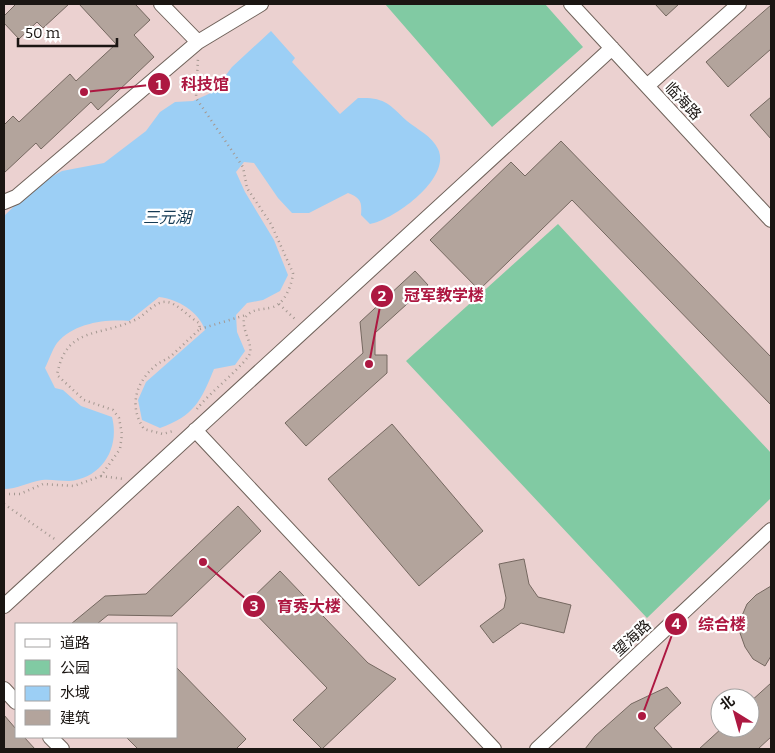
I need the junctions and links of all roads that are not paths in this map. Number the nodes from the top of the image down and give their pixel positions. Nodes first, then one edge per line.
1 (161, 4) edge
2 (261, 4) edge
3 (571, 4) edge
4 (739, 4) edge
5 (198, 42) junction
6 (612, 48) junction
7 (647, 86) junction
8 (4, 202) edge
9 (771, 220) edge
10 (195, 430) junction
11 (771, 530) edge
12 (4, 606) edge
13 (4, 689) edge
14 (15, 701) edge
15 (51, 738) edge
16 (62, 749) edge
17 (494, 749) edge
18 (538, 749) edge

1 - 5 street
2 - 5 street
3 - 6 street, 临海路
4 - 7 street
5 - 8 street
6 - 7 street, 临海路
6 - 10 street
7 - 9 street, 临海路
10 - 12 street
10 - 17 street
11 - 18 street, 望海路
13 - 14 street
15 - 16 street

